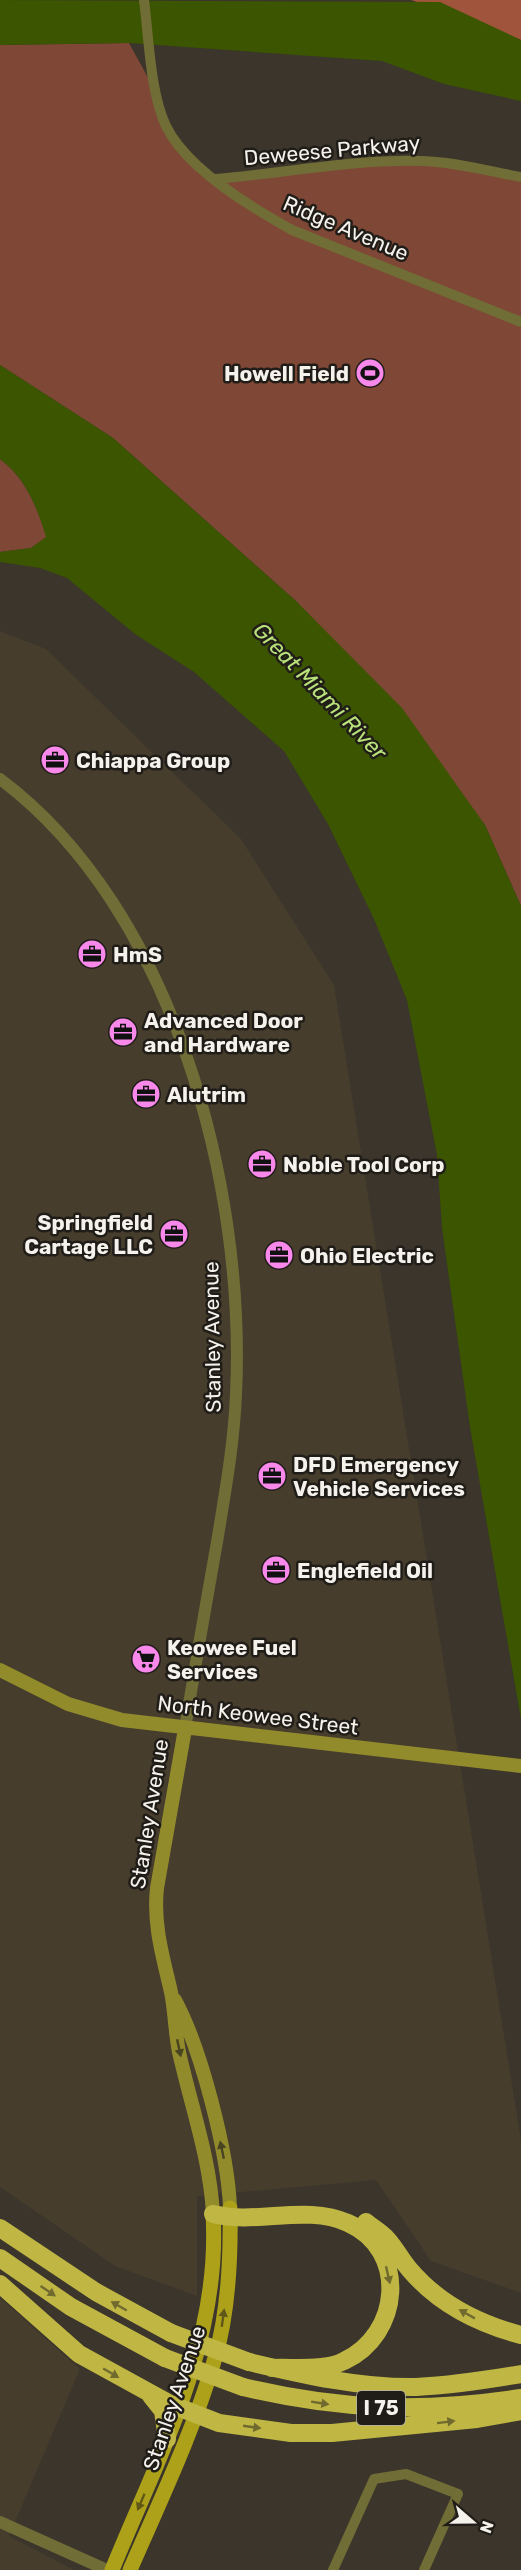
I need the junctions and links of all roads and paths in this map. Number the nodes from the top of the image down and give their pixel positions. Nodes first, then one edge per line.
1 (144, 0) edge
2 (521, 177) edge
3 (216, 179) junction
4 (521, 322) edge
5 (0, 779) edge
6 (0, 1670) edge
7 (185, 1729) junction
8 (521, 1766) edge
9 (224, 2213) junction
10 (0, 2228) edge
11 (0, 2259) edge
12 (0, 2284) edge
13 (521, 2336) edge
14 (272, 2368) junction
15 (521, 2374) edge
16 (150, 2394) junction
17 (521, 2398) edge
18 (521, 2411) edge
19 (188, 2412) junction
20 (167, 2439) junction
21 (0, 2522) edge
22 (107, 2570) edge
23 (112, 2570) edge
24 (130, 2570) edge
25 (333, 2570) edge
26 (424, 2570) edge

1 - 3 street, Ridge Avenue
2 - 3 street, Deweese Parkway
3 - 4 street, Ridge Avenue
5 - 7 street, Stanley Avenue
6 - 7 main road, North Keowee Street
7 - 8 main road, North Keowee Street
7 - 9 main road, Stanley Avenue
13 -> 9 highway
9 -> 14 highway
9 - 19 main road, Stanley Avenue
14 -> 10 highway, I 75, bridge
11 -> 17 highway, I 75, bridge
12 -> 16 highway
14 - 15 highway, I 75
16 - 19 highway
16 - 20 highway
19 -> 18 highway
19 - 20 main road, Stanley Avenue
19 - 24 main road, Stanley Avenue
20 -> 23 main road, Stanley Avenue
21 - 22 street
25 - 26 street

